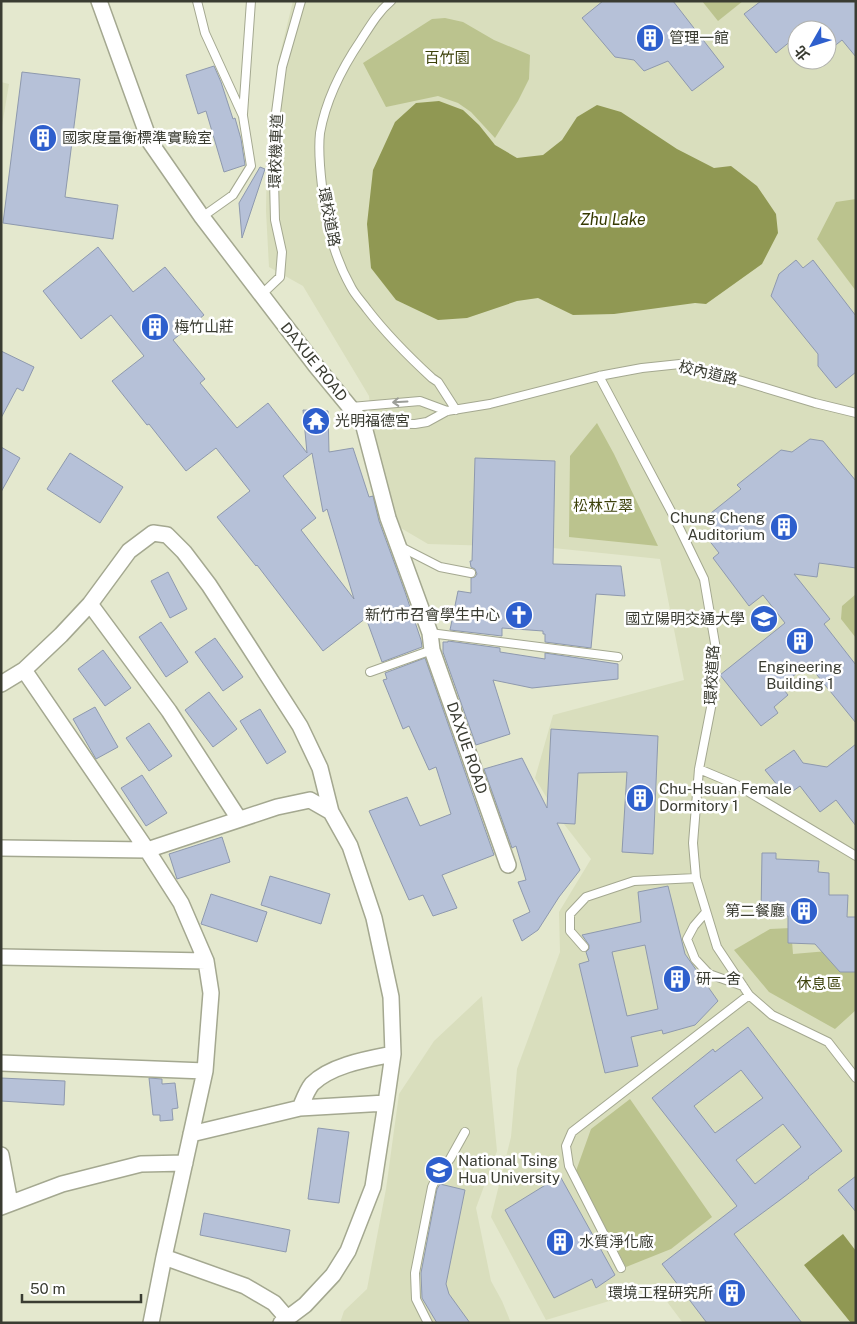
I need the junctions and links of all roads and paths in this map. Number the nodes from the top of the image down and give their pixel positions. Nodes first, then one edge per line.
1 (99, 1) edge
2 (197, 1) edge
3 (251, 1) edge
4 (301, 1) edge
5 (390, 1) edge
6 (243, 116) junction
7 (202, 217) junction
8 (261, 295) junction
9 (599, 376) junction
10 (350, 407) junction
11 (456, 410) junction
12 (448, 411) junction
13 (856, 414) edge
14 (363, 422) junction
15 (398, 545) junction
16 (471, 573) dead end
17 (90, 604) junction
18 (430, 634) junction
19 (432, 650) junction
20 (618, 657) dead end
21 (24, 670) junction
22 (370, 672) dead end
23 (1, 684) edge
24 (699, 769) junction
25 (331, 812) junction
26 (239, 820) junction
27 (1, 848) edge
28 (147, 850) junction
29 (856, 856) edge
30 (508, 865) dead end
31 (696, 878) junction
32 (706, 912) junction
33 (584, 947) dead end
34 (1, 957) edge
35 (206, 961) junction
36 (743, 986) junction
37 (749, 995) junction
38 (393, 1054) junction
39 (1, 1064) edge
40 (205, 1071) junction
41 (856, 1078) edge
42 (386, 1104) junction
43 (300, 1108) junction
44 (465, 1132) dead end
45 (191, 1134) junction
46 (1, 1155) edge
47 (185, 1163) junction
48 (6, 1205) edge
49 (164, 1257) junction
50 (621, 1268) dead end
51 (284, 1320) edge
52 (151, 1323) edge
53 (428, 1323) edge

1 - 7 street, DAXUE ROAD
2 - 6 lane
3 - 6 lane
4 - 8 lane, 環校機車道
5 - 11 lane, 環校道路
6 - 7 lane
7 - 8 street, DAXUE ROAD
8 - 10 street, DAXUE ROAD
9 - 11 lane
9 - 13 lane, 校內道路
9 - 24 lane, 環校道路
12 -> 10 lane
10 - 14 street, DAXUE ROAD
11 - 12 lane
12 - 14 lane
14 - 15 street, DAXUE ROAD
15 - 16 lane
15 - 18 street, DAXUE ROAD
17 - 21 street
17 - 25 street
17 - 26 street
18 - 19 street, DAXUE ROAD
18 - 20 lane
19 - 22 lane
19 - 30 street, DAXUE ROAD
21 - 23 street
21 - 28 street
24 - 29 lane
24 - 31 lane, 環校道路
25 - 26 street
25 - 38 street
26 - 28 street
27 - 28 street
28 - 35 street
31 - 32 lane, 環校道路
31 - 33 lane
32 - 36 lane, 環校道路
32 - 36 lane
34 - 35 street
35 - 40 street
36 - 37 lane, 環校道路
37 - 41 lane, 環校道路
37 - 50 lane
38 - 42 street
38 - 43 street
39 - 40 street
40 - 45 street
42 - 43 street
42 - 51 street
43 - 45 street
44 - 53 lane
45 - 47 street
46 - 48 street
47 - 48 street
47 - 49 street
49 - 51 street
49 - 52 street

